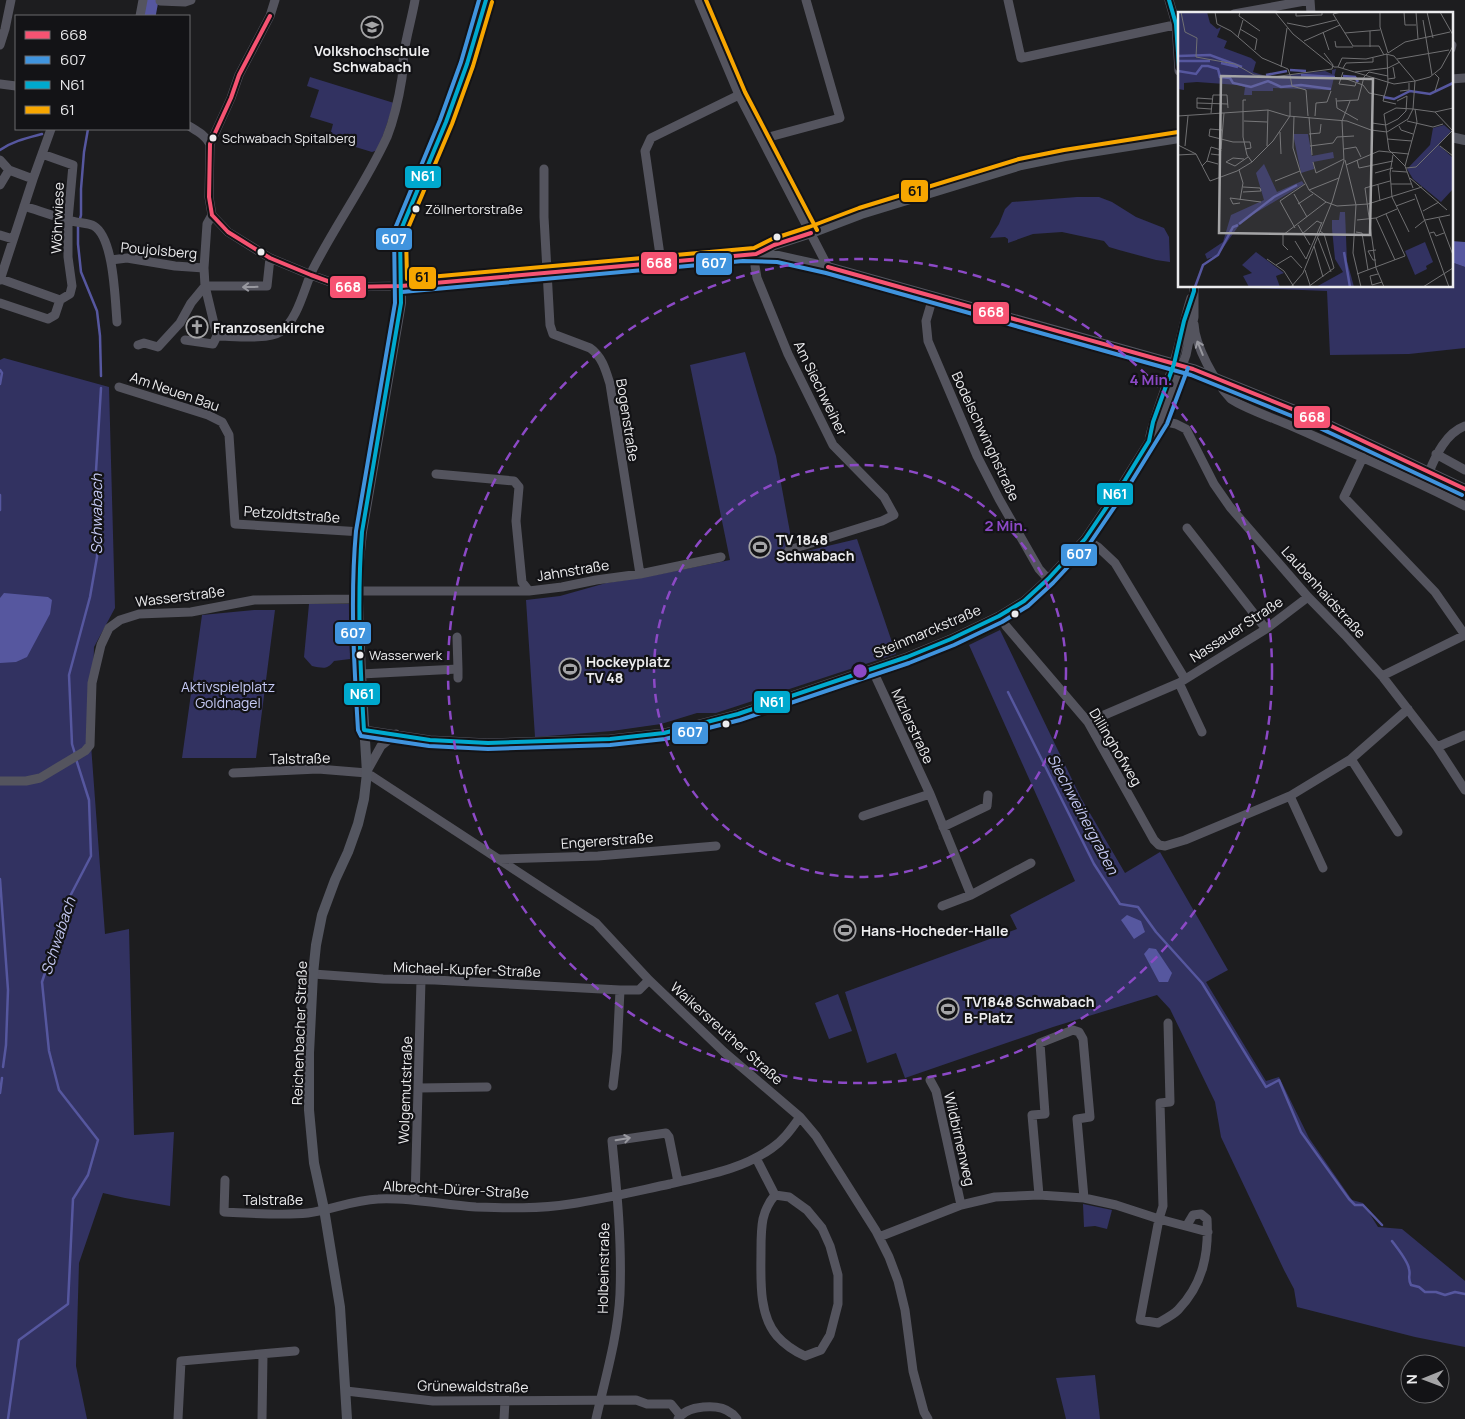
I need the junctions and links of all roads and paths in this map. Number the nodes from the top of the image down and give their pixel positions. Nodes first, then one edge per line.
1 (11, 0) edge
2 (143, 0) edge
3 (191, 0) edge
4 (275, 0) edge
5 (415, 0) edge
6 (486, 0) edge
7 (699, 0) edge
8 (806, 0) edge
9 (1008, 0) edge
10 (1169, 0) edge
11 (1310, 0) edge
12 (160, 1) edge
13 (1245, 12) edge
14 (140, 15) edge
15 (1177, 24) edge
16 (0, 46) edge
17 (1178, 48) edge
18 (1452, 78) edge
19 (1465, 78) edge
20 (0, 84) edge
21 (15, 86) edge
22 (739, 95) junction
23 (190, 127) edge
24 (51, 130) edge
25 (1452, 137) edge
26 (1178, 138) edge
27 (762, 139) junction
28 (1465, 140) edge
29 (210, 144) junction
30 (42, 154) junction
31 (0, 160) edge
32 (544, 169) dead end
33 (9, 170) junction
34 (32, 178) junction
35 (0, 185) edge
36 (24, 206) junction
37 (212, 214) junction
38 (70, 221) junction
39 (811, 233) junction
40 (0, 235) edge
41 (13, 239) junction
42 (756, 254) junction
43 (270, 258) junction
44 (111, 260) junction
45 (661, 262) junction
46 (828, 267) junction
47 (204, 268) junction
48 (548, 272) junction
49 (311, 275) junction
50 (1, 279) edge
51 (205, 286) junction
52 (401, 286) junction
53 (1194, 288) edge
54 (933, 297) junction
55 (60, 300) junction
56 (0, 303) edge
57 (1194, 317) junction
58 (117, 322) dead end
59 (217, 336) junction
60 (185, 340) dead end
61 (138, 345) dead end
62 (1178, 365) junction
63 (1215, 377) junction
64 (120, 387) dead end
65 (1162, 421) junction
66 (222, 422) joint
67 (1465, 426) edge
68 (1149, 441) junction
69 (1436, 454) junction
70 (1363, 457) junction
71 (1465, 470) edge
72 (1429, 472) junction
73 (436, 474) dead end
74 (1465, 489) edge
75 (1465, 506) edge
76 (1187, 528) dead end
77 (362, 532) junction
78 (1085, 539) junction
79 (789, 550) dead end
80 (721, 556) dead end
81 (640, 574) junction
82 (1048, 579) junction
83 (529, 591) junction
84 (359, 595) junction
85 (1308, 597) junction
86 (999, 616) junction
87 (1266, 629) junction
88 (1465, 635) edge
89 (457, 638) dead end
90 (872, 669) junction
91 (361, 674) junction
92 (1382, 676) junction
93 (1182, 681) junction
94 (1408, 709) junction
95 (1088, 722) junction
96 (364, 730) junction
97 (1202, 732) dead end
98 (396, 734) junction
99 (1465, 735) edge
100 (1437, 747) junction
101 (1351, 759) junction
102 (367, 772) junction
103 (233, 773) dead end
104 (0, 781) edge
105 (1465, 790) edge
106 (930, 794) junction
107 (988, 795) dead end
108 (1290, 796) junction
109 (863, 816) dead end
110 (943, 827) junction
111 (1398, 832) dead end
112 (716, 846) dead end
113 (499, 859) junction
114 (1031, 863) dead end
115 (1323, 868) dead end
116 (970, 895) junction
117 (942, 906) dead end
118 (313, 974) junction
119 (421, 980) junction
120 (648, 980) junction
121 (620, 990) junction
122 (1168, 1023) dead end
123 (930, 1080) dead end
124 (614, 1086) dead end
125 (487, 1087) dead end
126 (419, 1088) junction
127 (800, 1117) junction
128 (756, 1158) junction
129 (224, 1180) dead end
130 (678, 1182) junction
131 (774, 1195) junction
132 (1039, 1195) junction
133 (618, 1196) junction
134 (1084, 1198) junction
135 (415, 1200) junction
136 (961, 1206) junction
137 (324, 1209) junction
138 (1159, 1219) junction
139 (1187, 1225) junction
140 (1208, 1232) junction
141 (879, 1237) junction
142 (295, 1351) dead end
143 (263, 1355) junction
144 (346, 1392) junction
145 (600, 1400) junction
146 (505, 1401) junction
147 (679, 1417) edge
148 (178, 1419) edge
149 (262, 1419) edge
150 (347, 1419) edge
151 (504, 1419) edge
152 (596, 1419) edge
153 (737, 1419) edge
154 (928, 1419) edge

1 - 16 street
2 - 14 street
3 - 12 street
4 - 29 street
5 - 49 street
6 - 52 main road, Reichenbacher Straße
7 - 22 street
8 - 27 street
9 - 15 street
10 - 15 street
11 - 13 street
15 - 17 street
18 - 19 street
20 - 21 street
22 - 27 street
22 - 45 street
23 - 29 street
24 - 30 street
25 - 28 main road
26 - 39 main road
27 - 39 street
29 - 37 street
30 - 34 street
30 - 38 street, Wöhrwiese
31 - 33 street
32 - 48 street
33 - 34 street
33 - 35 street
34 - 36 street
36 - 38 street
36 - 41 street
37 - 43 street
37 - 47 street
38 - 44 street
38 - 55 street, Wöhrwiese
39 - 42 main road
39 - 46 street
40 - 41 street
41 - 50 street
42 - 45 main road
42 - 46 main road
42 - 79 street, Am Siechweiher
43 - 49 street
43 -> 51 street
44 - 47 street, Poujolsberg
44 - 58 street
45 - 48 main road
46 - 54 main road
47 - 51 street
48 - 52 main road
48 - 81 street, Bogenstraße
49 - 52 street
49 - 59 street
50 - 55 street
51 - 59 street
51 - 61 street
52 - 77 main road, Reichenbacher Straße
53 - 57 street
53 - 62 street
54 - 62 main road
54 - 82 street, Bodelschwinghstraße
55 - 56 street, Wöhrwiese
57 - 62 street
63 -> 57 street
59 - 60 street
62 - 63 main road
62 - 65 street, Steinmarckstraße
62 - 68 street, Steinmarckstraße
63 - 70 street
63 - 72 main road
64 - 66 street, Am Neuen Bau
65 - 68 street, Steinmarckstraße
65 - 85 street, Laubenhaidstraße
66 - 77 street, Petzoldtstraße
67 - 69 street
68 - 78 street, Steinmarckstraße
69 - 71 street
69 - 72 street
70 - 75 street
70 - 88 street
72 - 74 main road
73 - 83 street, Jahnstraße
76 - 87 street
77 - 84 main road, Reichenbacher Straße
78 - 82 street, Steinmarckstraße
78 - 93 street
80 - 81 street, Jahnstraße
81 - 83 street, Jahnstraße
82 - 86 street, Steinmarckstraße
83 - 84 street, Wasserstraße
84 - 91 main road, Reichenbacher Straße
84 - 104 street, Wasserstraße
85 - 87 street, Nassauer Straße
85 - 92 street, Laubenhaidstraße
86 - 90 street, Steinmarckstraße
86 - 95 street, Dillinghofweg
87 - 93 street, Nassauer Straße
88 - 92 street
89 - 91 street
90 - 98 street, Steinmarckstraße
90 - 106 street, Mizlerstraße
91 - 96 main road, Reichenbacher Straße
92 - 94 street, Laubenhaidstraße
93 - 95 street, Nassauer Straße
93 - 97 street
94 - 100 street, Laubenhaidstraße
94 - 101 street
95 - 108 street, Dillinghofweg
96 - 98 street, Steinmarckstraße
96 - 102 main road, Reichenbacher Straße
98 - 102 street
99 - 100 street
100 - 105 street, Laubenhaidstraße
101 - 108 street
101 - 111 street
102 - 103 street, Talstraße
102 - 113 street, Waikersreuther Straße
102 - 118 main road, Reichenbacher Straße
106 - 109 street
106 - 110 street, Mizlerstraße
107 - 110 street
108 - 115 street
110 - 116 street, Mizlerstraße
112 - 113 street, Engererstraße
113 - 120 street, Waikersreuther Straße
114 - 116 street
116 - 117 street
118 - 119 street, Michael-Kupfer-Straße
118 - 137 main road, Reichenbacher Straße
119 - 121 street, Michael-Kupfer-Straße
119 - 126 street, Wolgemutstraße
120 - 121 street, Michael-Kupfer-Straße
120 - 127 street, Waikersreuther Straße
121 - 124 street
122 - 138 street
123 - 136 street, Wildbirnenweg
125 - 126 street
126 - 135 street, Wolgemutstraße
127 - 128 street, Albrecht-Dürer-Straße
127 - 141 street, Waikersreuther Straße
128 - 130 street, Albrecht-Dürer-Straße
128 - 131 street
129 - 137 street, Talstraße
130 - 133 street, Albrecht-Dürer-Straße
133 -> 130 street
131 - 131 street
132 - 134 street, Wildbirnenweg
132 - 134 street
132 - 136 street, Wildbirnenweg
133 - 135 street, Albrecht-Dürer-Straße
133 - 145 street, Holbeinstraße
134 - 138 street, Wildbirnenweg
135 - 137 street, Albrecht-Dürer-Straße
136 - 141 street, Wildbirnenweg
137 - 144 main road, Reichenbacher Straße
138 - 139 street, Wildbirnenweg
138 - 140 street
139 - 140 street, Wildbirnenweg
139 - 140 street
141 - 154 street, Waikersreuther Straße
142 - 143 street
143 - 148 street
143 - 149 street
144 - 146 street, Grünewaldstraße
144 - 150 main road, Reichenbacher Straße
145 - 146 street, Grünewaldstraße
145 - 147 street, Grünewaldstraße
145 - 152 street, Holbeinstraße
146 - 151 street
147 - 153 street

